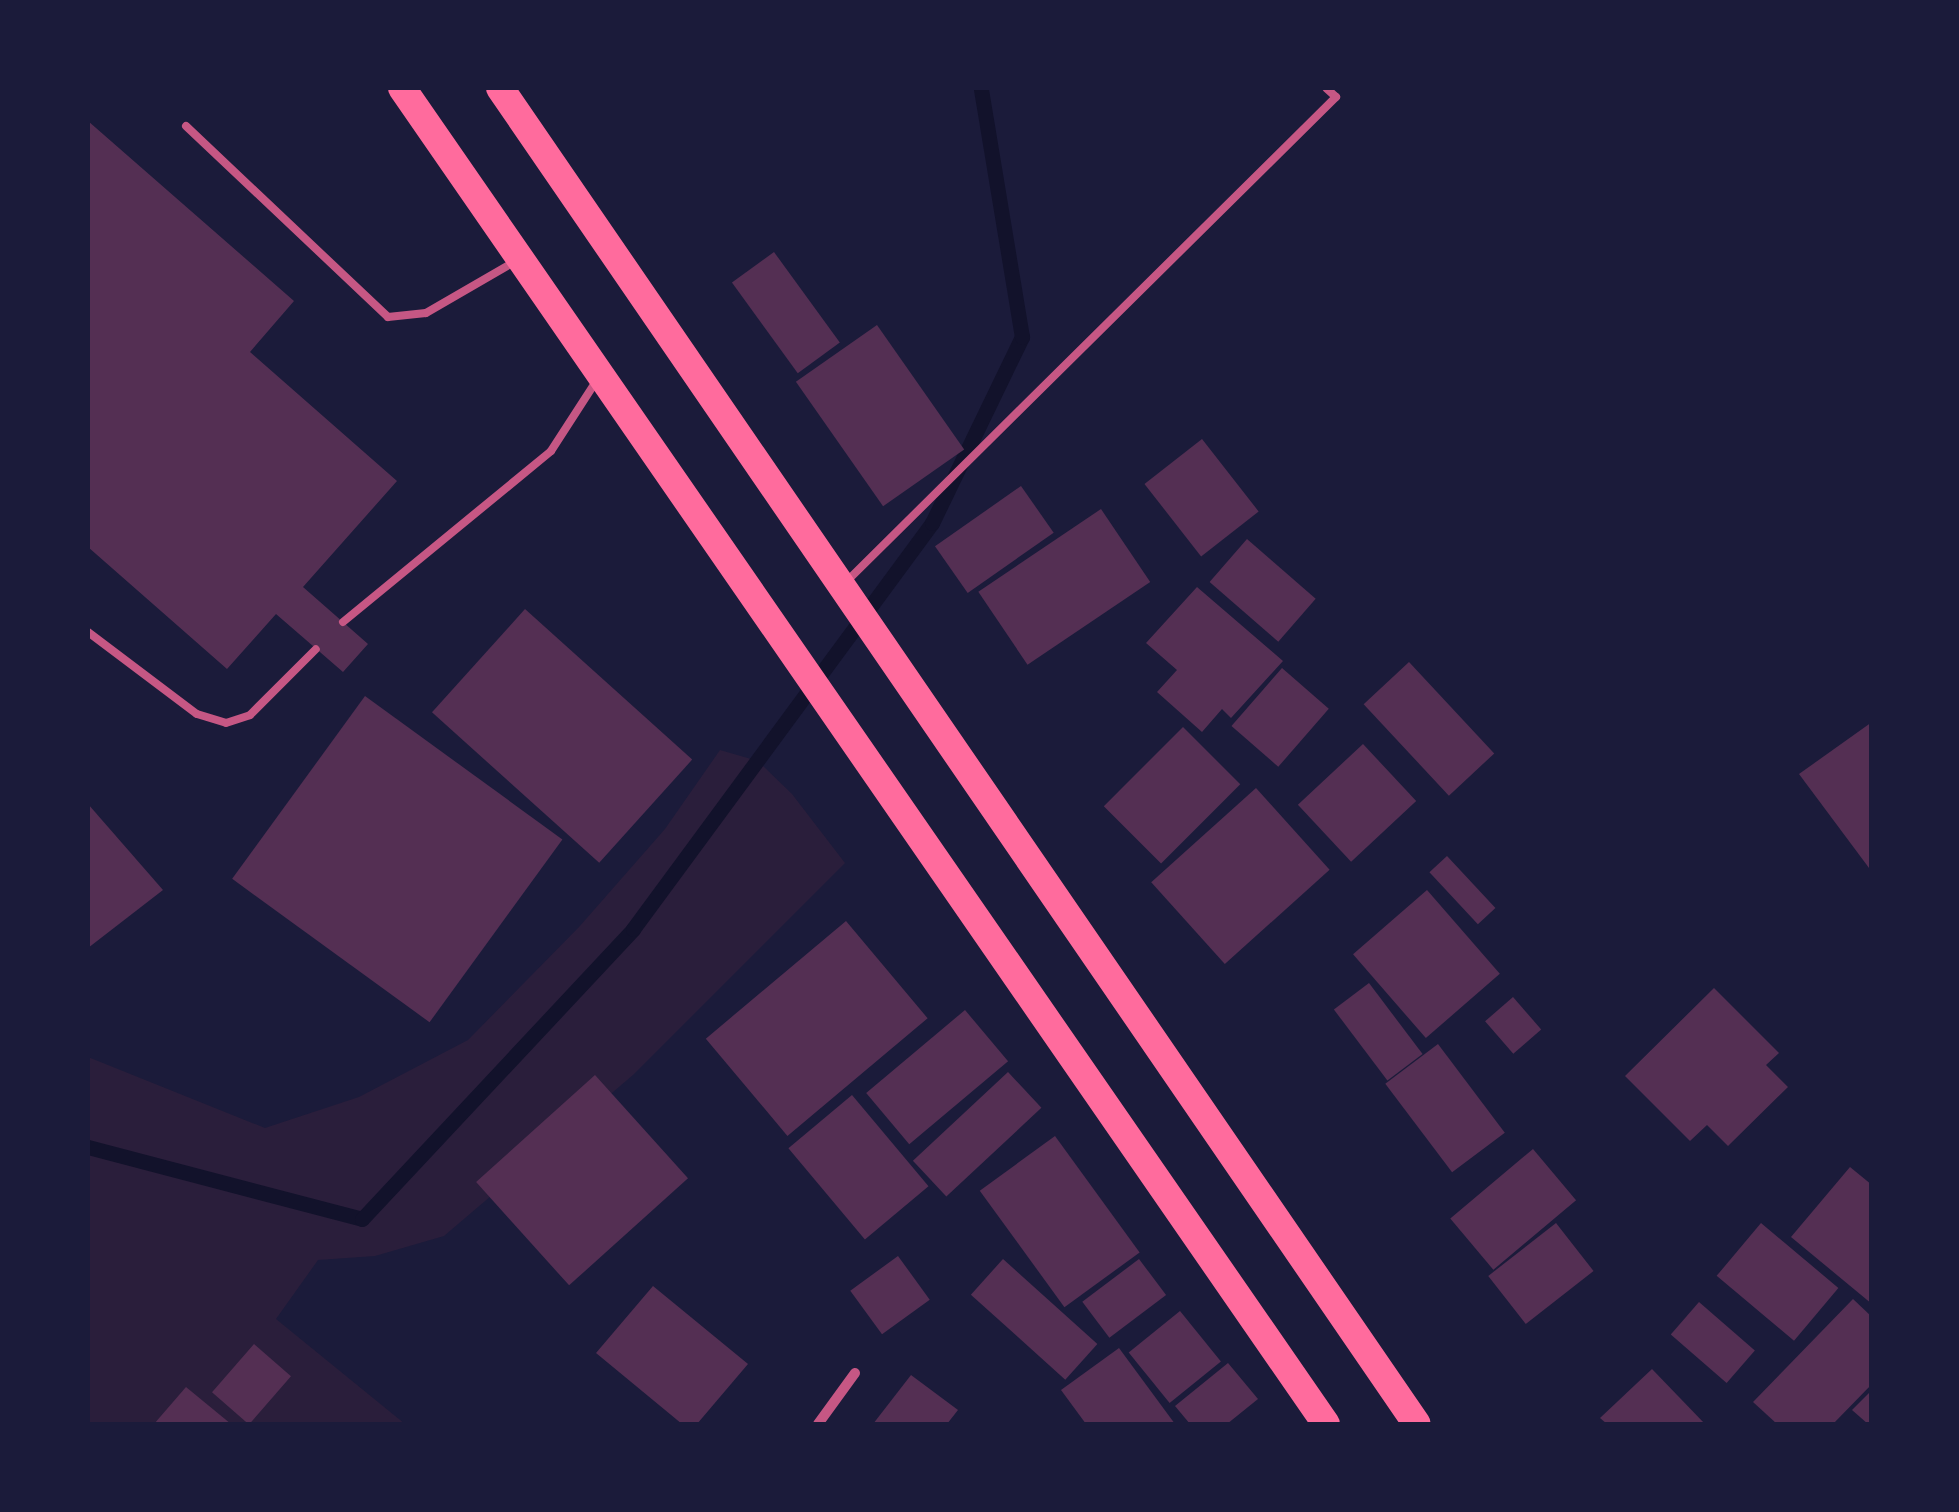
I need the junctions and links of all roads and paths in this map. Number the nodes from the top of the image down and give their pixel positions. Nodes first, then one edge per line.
1 (402, 88) edge
2 (500, 88) edge
3 (1326, 88) edge
4 (186, 126) dead end
5 (523, 258) junction
6 (602, 372) junction
7 (842, 586) junction
8 (342, 622) dead end
9 (88, 632) edge
10 (316, 649) dead end
11 (856, 1374) dead end
12 (818, 1424) edge
13 (1326, 1424) edge
14 (1417, 1424) edge

1 - 5 highway
2 - 7 highway
3 - 7 lane
4 - 5 lane
5 - 6 highway
6 - 8 lane
6 - 13 highway
7 - 14 highway
9 - 10 lane
11 - 12 street

